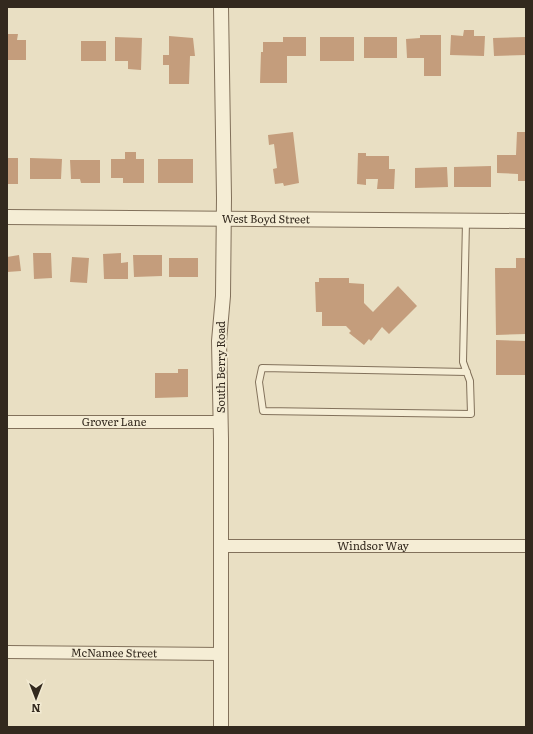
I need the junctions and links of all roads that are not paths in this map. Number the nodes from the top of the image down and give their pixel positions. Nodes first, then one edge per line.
1 (221, 7) edge
2 (7, 217) edge
3 (224, 219) junction
4 (466, 221) junction
5 (526, 221) edge
6 (467, 372) junction
7 (7, 422) edge
8 (221, 422) junction
9 (221, 546) junction
10 (526, 546) edge
11 (7, 652) edge
12 (221, 654) junction
13 (221, 727) edge

1 - 3 street, South Berry Road
2 - 3 street, West Boyd Street
3 - 4 street, West Boyd Street
3 - 8 street, South Berry Road
4 - 5 street, West Boyd Street
4 - 6 lane
6 - 6 lane
7 - 8 street, Grover Lane
8 - 9 street, South Berry Road
9 - 10 street, Windsor Way
9 - 12 street, South Berry Road
11 - 12 street, McNamee Street
12 - 13 street, South Berry Road

